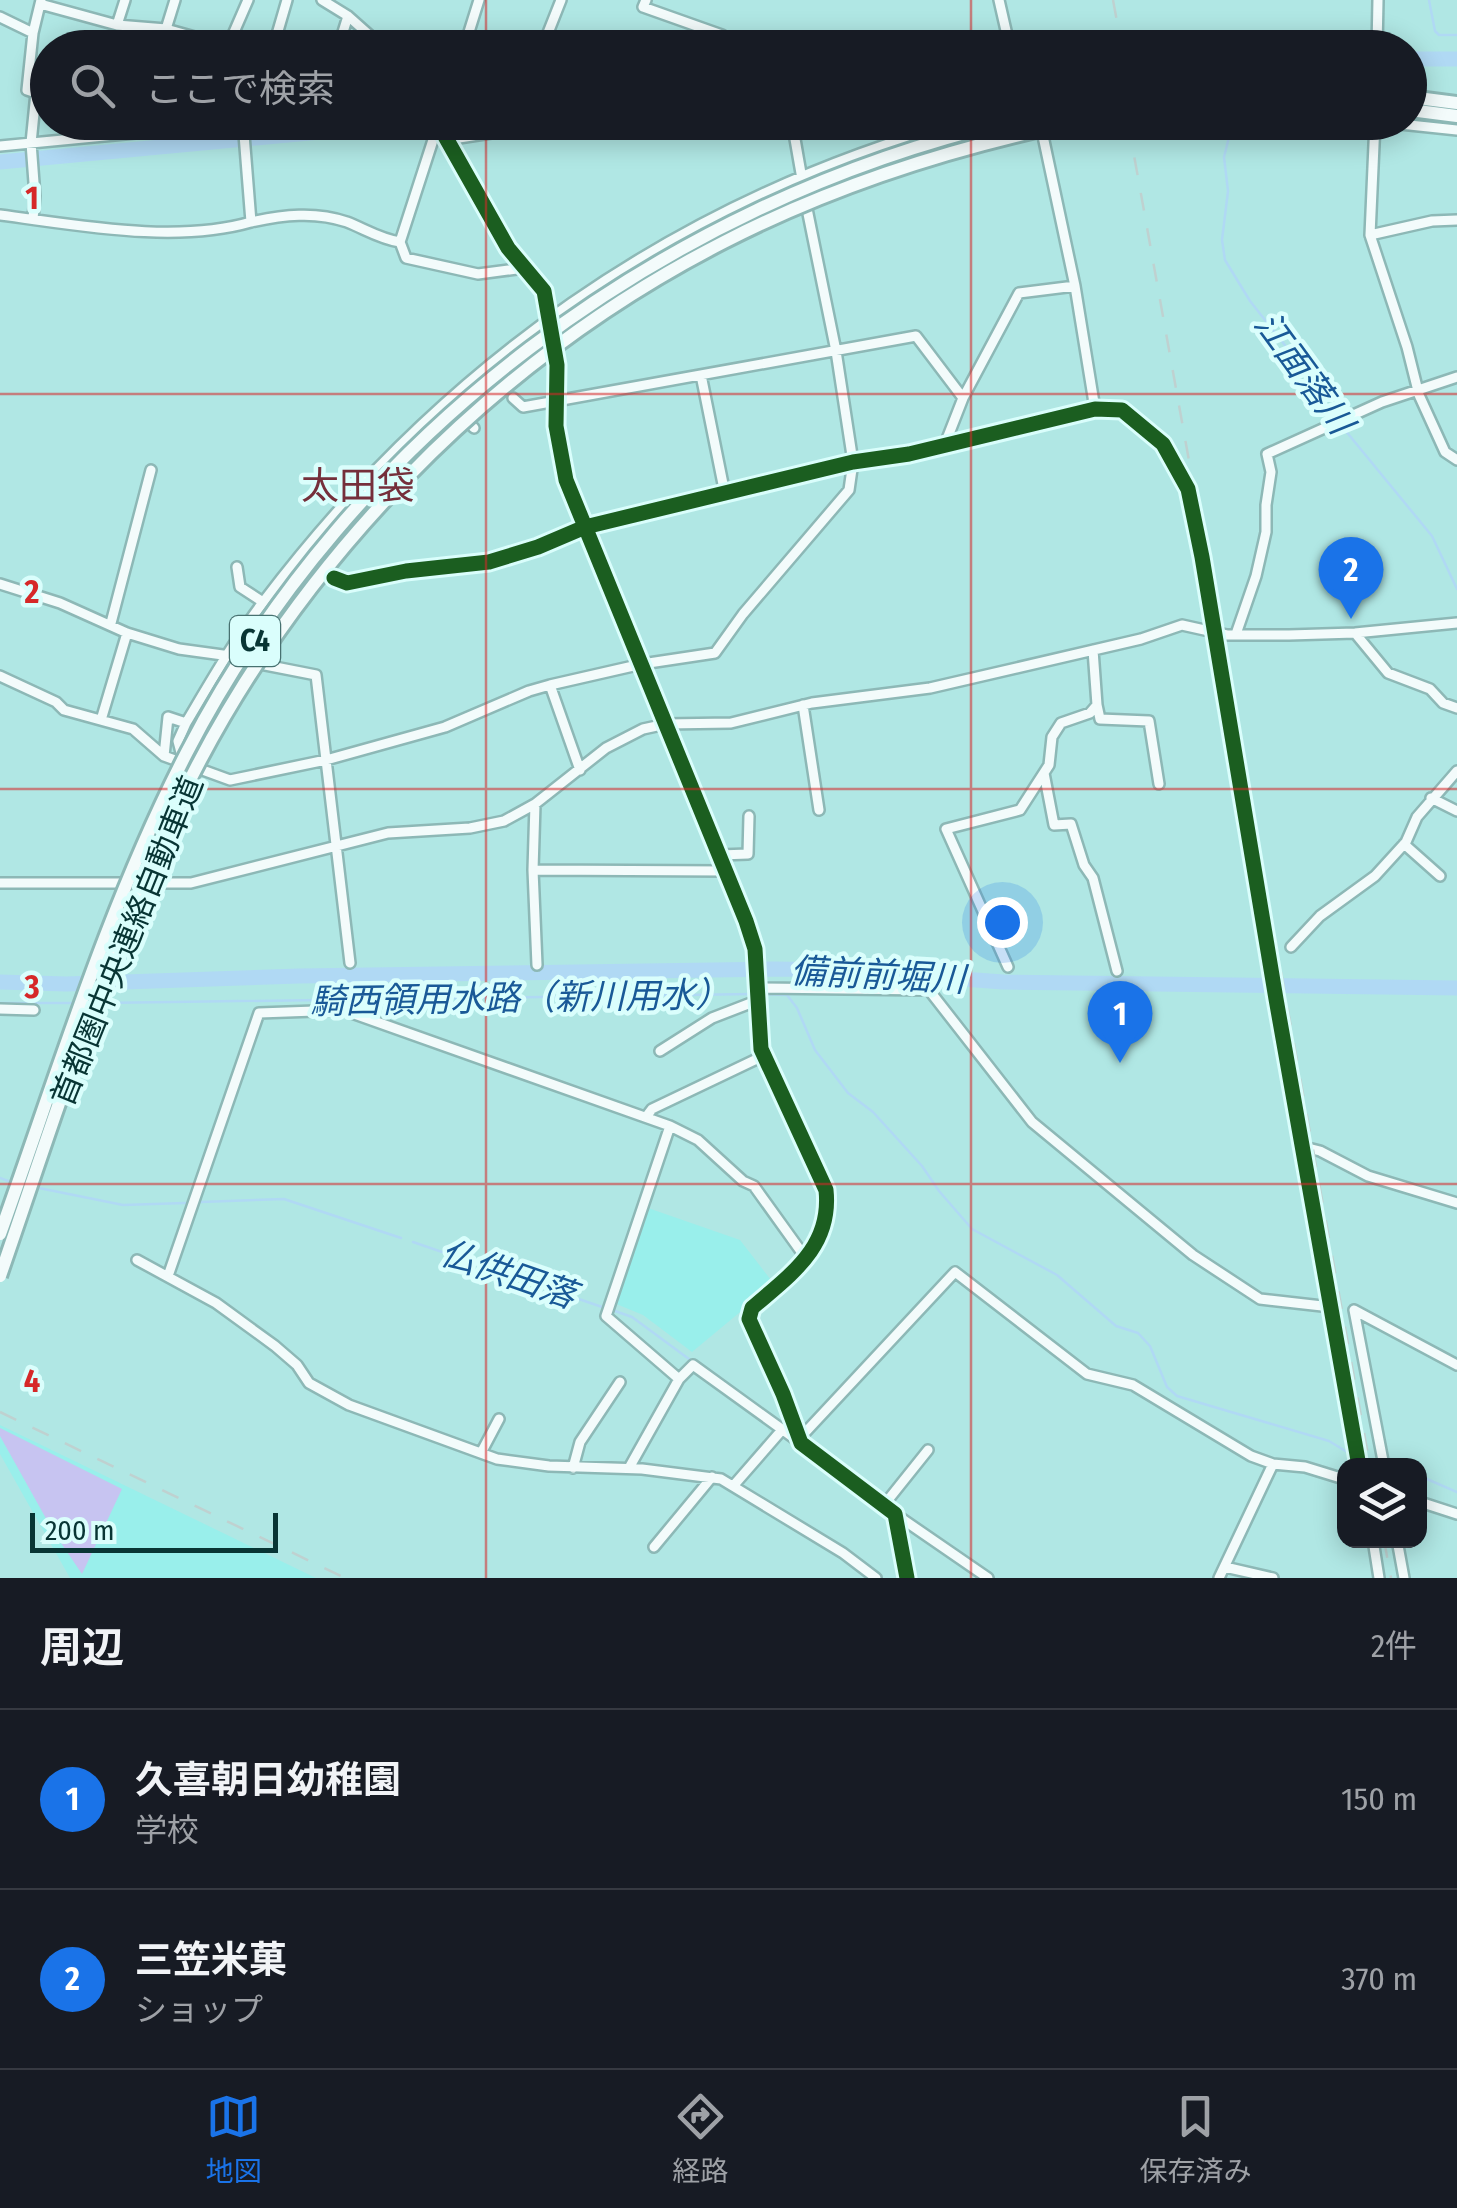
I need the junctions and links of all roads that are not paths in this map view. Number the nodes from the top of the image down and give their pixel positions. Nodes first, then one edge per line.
1 (125, 0) edge
2 (175, 0) edge
3 (248, 0) edge
4 (288, 0) edge
5 (322, 0) edge
6 (479, 0) edge
7 (560, 0) edge
8 (646, 0) edge
9 (999, 0) edge
10 (1378, 0) edge
11 (41, 2) edge
12 (64, 5) edge
13 (348, 16) junction
14 (0, 17) edge
15 (118, 25) junction
16 (166, 29) junction
17 (34, 30) edge
18 (170, 30) edge
19 (237, 30) edge
20 (279, 30) edge
21 (344, 30) edge
22 (364, 30) edge
23 (470, 30) edge
24 (549, 30) edge
25 (708, 30) edge
26 (1005, 30) edge
27 (1377, 30) edge
28 (30, 32) edge
29 (30, 62) edge
30 (30, 91) edge
31 (1427, 99) edge
32 (1457, 103) edge
33 (1427, 112) edge
34 (1457, 116) edge
35 (1427, 127) edge
36 (1457, 130) edge
37 (31, 140) edge
38 (63, 140) edge
39 (246, 140) edge
40 (432, 140) dead end
41 (446, 140) edge
42 (795, 140) edge
43 (902, 140) edge
44 (941, 140) edge
45 (998, 140) edge
46 (1044, 140) edge
47 (1377, 140) edge
48 (31, 143) junction
49 (0, 146) edge
50 (802, 176) junction
51 (0, 214) edge
52 (32, 219) junction
53 (709, 219) junction
54 (1457, 220) edge
55 (251, 222) junction
56 (1370, 235) junction
57 (400, 242) junction
58 (524, 268) junction
59 (704, 269) dead end
60 (1075, 286) junction
61 (550, 318) junction
62 (836, 352) junction
63 (701, 375) junction
64 (1457, 377) edge
65 (1419, 388) junction
66 (513, 398) dead end
67 (963, 398) junction
68 (448, 400) junction
69 (556, 400) junction
70 (1095, 408) junction
71 (474, 428) dead end
72 (946, 444) junction
73 (1457, 460) edge
74 (853, 462) junction
75 (151, 470) dead end
76 (724, 494) junction
77 (585, 526) junction
78 (238, 567) dead end
79 (334, 578) dead end
80 (0, 584) edge
81 (320, 595) dead end
82 (265, 600) junction
83 (110, 623) junction
84 (1457, 623) edge
85 (127, 632) junction
86 (1214, 632) junction
87 (1355, 633) junction
88 (1236, 634) junction
89 (1092, 650) junction
90 (227, 656) junction
91 (642, 664) junction
92 (0, 676) edge
93 (550, 685) junction
94 (1097, 705) junction
95 (803, 706) junction
96 (1457, 708) edge
97 (101, 720) junction
98 (186, 722) junction
99 (666, 724) junction
100 (164, 756) junction
101 (326, 760) junction
102 (183, 763) junction
103 (580, 770) junction
104 (1457, 771) edge
105 (1044, 773) junction
106 (1159, 784) dead end
107 (1432, 798) junction
108 (534, 804) junction
109 (819, 810) dead end
110 (1457, 812) edge
111 (749, 816) dead end
112 (337, 844) junction
113 (1404, 844) junction
114 (720, 855) junction
115 (533, 870) junction
116 (726, 871) junction
117 (1440, 876) dead end
118 (0, 883) edge
119 (1291, 946) dead end
120 (350, 963) dead end
121 (537, 965) dead end
122 (1008, 967) dead end
123 (1117, 971) dead end
124 (756, 988) junction
125 (756, 1000) junction
126 (0, 1009) edge
127 (34, 1010) dead end
128 (660, 1051) dead end
129 (763, 1056) junction
130 (646, 1117) junction
131 (670, 1126) junction
132 (1304, 1147) junction
133 (1457, 1203) edge
134 (0, 1234) edge
135 (806, 1258) junction
136 (136, 1260) dead end
137 (0, 1276) edge
138 (168, 1276) junction
139 (1332, 1307) junction
140 (1457, 1365) edge
141 (679, 1379) junction
142 (620, 1382) dead end
143 (499, 1419) dead end
144 (781, 1432) junction
145 (800, 1441) junction
146 (928, 1450) dead end
147 (482, 1453) junction
148 (1358, 1458) edge
149 (1382, 1458) edge
150 (1272, 1464) junction
151 (573, 1468) junction
152 (629, 1468) junction
153 (712, 1477) junction
154 (1337, 1477) edge
155 (734, 1485) junction
156 (1427, 1504) edge
157 (884, 1505) junction
158 (895, 1514) junction
159 (1457, 1514) edge
160 (654, 1548) dead end
161 (1373, 1548) edge
162 (1398, 1548) edge
163 (1225, 1567) junction
164 (876, 1578) edge
165 (907, 1578) edge
166 (988, 1578) edge
167 (1219, 1578) edge
168 (1273, 1578) edge
169 (1379, 1578) edge
170 (1404, 1578) edge

1 - 15 street
2 - 16 street
3 - 19 street
4 - 20 street
5 - 13 street
6 - 23 street
7 - 24 street
8 - 25 street
9 - 26 street
10 - 27 street
11 - 12 street
11 - 17 street
12 - 15 street
13 - 21 street
13 - 22 street
14 - 28 street
15 - 16 street
16 - 18 street
29 - 30 street
31 - 32 highway
33 - 34 highway
35 - 36 street
37 - 48 street
38 - 48 street
39 - 55 street
40 - 57 street
41 - 58 street
42 - 50 street
43 - 50 street
44 - 134 highway, 首都圏中央連絡自動車道 / C4, bridge
45 - 137 highway, 首都圏中央連絡自動車道 / C4, bridge
46 - 60 street
47 - 56 street
48 - 49 street
48 - 52 street
50 - 53 street
50 - 62 street
51 - 52 street
52 - 55 street
53 - 59 street
53 - 61 street
54 - 56 street
55 - 57 street
56 - 65 street
57 - 58 street
58 - 61 street
60 - 67 street
60 - 70 street
61 - 68 street
61 - 69 street
62 - 63 street
62 - 67 street
62 - 74 street
63 - 69 street
63 - 76 street
64 - 65 street
65 - 73 street
65 - 88 street
66 - 69 street
67 - 72 street
68 - 71 street
68 - 82 street
69 - 77 street
70 - 72 street
70 - 86 street
72 - 74 street
74 - 76 street
74 - 91 street
75 - 83 street
76 - 77 street
77 - 79 street
77 - 91 street
78 - 82 street
80 - 83 street
81 - 82 street
82 - 90 street
83 - 85 street
84 - 87 street
85 - 90 street
85 - 97 street
86 - 88 street
86 - 89 street
86 - 132 street
87 - 88 street
87 - 96 street
89 - 94 street
89 - 95 street
90 - 98 street
90 - 101 street
91 - 93 street
91 - 99 street
92 - 97 street
93 - 101 street
93 - 103 street
94 - 105 street
94 - 106 street
95 - 99 street
95 - 109 street
97 - 100 street
98 - 100 street
98 - 102 street
99 - 103 street
99 - 114 street
100 - 102 street
101 - 102 street
101 - 112 street
103 - 108 street
104 - 107 street
105 - 122 street
105 - 123 street
107 - 110 street
107 - 113 street
108 - 112 street
108 - 115 street
111 - 114 street
112 - 118 street
112 - 120 street
113 - 117 street
113 - 119 street
114 - 116 street
115 - 116 street
115 - 121 street
116 - 124 street
124 - 125 street
124 - 139 street
125 - 128 street
125 - 129 street
126 - 127 street
129 - 130 street
129 - 135 street
130 - 131 street
130 - 138 street
131 - 135 street
131 - 141 street
132 - 133 street
132 - 139 street
135 - 145 street
136 - 138 street
138 - 147 street
139 - 148 street
140 - 149 street
141 - 144 street
141 - 152 street
142 - 151 street
143 - 147 street
144 - 145 street
144 - 155 street
145 - 150 street
145 - 157 street
146 - 157 street
147 - 151 street
150 - 154 street
150 - 163 street
151 - 152 street
152 - 153 street
153 - 155 street
153 - 160 street
155 - 164 street
156 - 159 street
157 - 158 street
158 - 165 street
158 - 166 street
161 - 169 street
162 - 170 street
163 - 167 street
163 - 168 street

